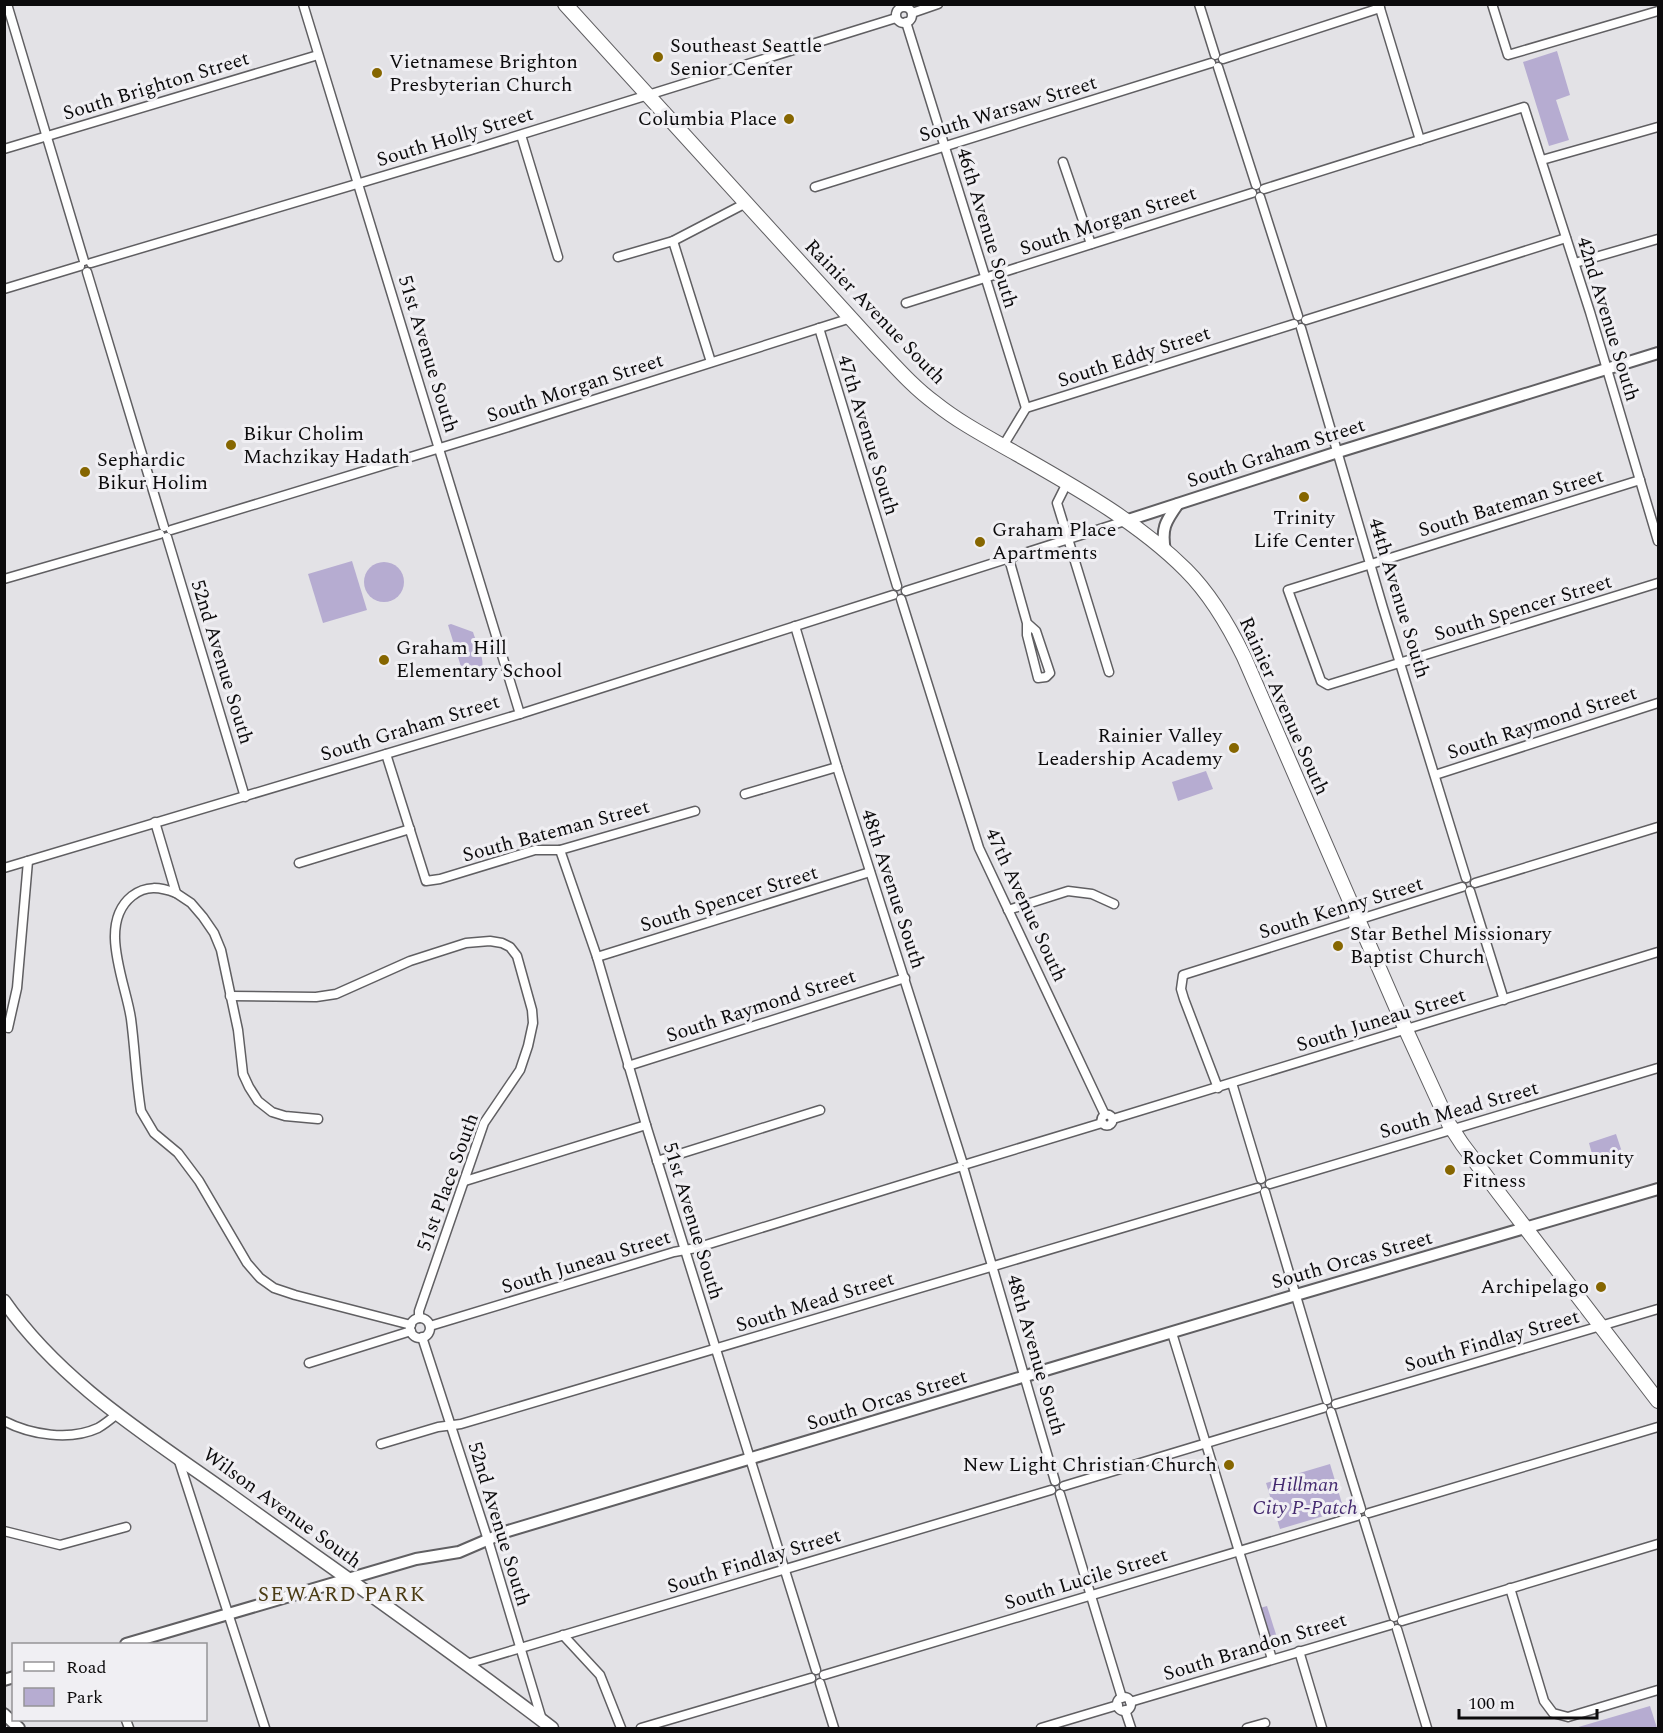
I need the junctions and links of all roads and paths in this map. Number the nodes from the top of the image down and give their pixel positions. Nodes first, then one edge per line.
1 (7, 4) edge
2 (303, 4) edge
3 (565, 4) edge
4 (938, 4) edge
5 (1199, 4) edge
6 (1492, 4) edge
7 (900, 6) edge
8 (1379, 6) edge
9 (1659, 11) edge
10 (912, 13) junction
11 (896, 18) junction
12 (906, 22) junction
13 (318, 55) junction
14 (1217, 61) junction
15 (646, 94) junction
16 (1524, 107) joint
17 (1659, 126) edge
18 (521, 135) junction
19 (46, 136) junction
20 (1420, 140) junction
21 (944, 147) junction
22 (4, 149) edge
23 (1542, 160) junction
24 (1063, 162) dead end
25 (359, 184) junction
26 (815, 187) dead end
27 (1258, 191) junction
28 (746, 203) junction
29 (1566, 238) junction
30 (1659, 239) edge
31 (672, 241) junction
32 (1091, 244) junction
33 (558, 257) dead end
34 (618, 257) dead end
35 (1575, 263) junction
36 (85, 265) junction
37 (985, 277) junction
38 (4, 289) edge
39 (906, 303) dead end
40 (851, 318) junction
41 (1300, 322) junction
42 (819, 328) junction
43 (1659, 353) edge
44 (711, 362) junction
45 (1607, 368) junction
46 (1026, 408) junction
47 (1004, 446) junction
48 (439, 448) junction
49 (1338, 452) junction
50 (1640, 480) junction
51 (1067, 483) junction
52 (1178, 504) junction
53 (1125, 521) junction
54 (166, 532) junction
55 (1068, 540) junction
56 (1659, 541) edge
57 (1165, 551) junction
58 (1010, 559) junction
59 (1371, 564) junction
60 (4, 579) edge
61 (1659, 583) edge
62 (900, 595) junction
63 (1028, 623) junction
64 (795, 626) junction
65 (1401, 662) junction
66 (1109, 672) dead end
67 (1328, 685) joint
68 (1659, 704) edge
69 (520, 714) junction
70 (386, 754) junction
71 (837, 767) junction
72 (1435, 775) junction
73 (745, 794) dead end
74 (245, 797) junction
75 (695, 811) dead end
76 (155, 822) junction
77 (1659, 827) edge
78 (410, 829) junction
79 (560, 850) junction
80 (28, 861) junction
81 (299, 863) dead end
82 (4, 868) edge
83 (870, 872) junction
84 (1469, 885) junction
85 (176, 893) junction
86 (1114, 904) dead end
87 (1008, 910) junction
88 (1359, 920) junction
89 (1659, 952) edge
90 (597, 957) junction
91 (904, 978) junction
92 (230, 996) junction
93 (1504, 1000) junction
94 (8, 1028) dead end
95 (1406, 1030) junction
96 (628, 1066) junction
97 (1659, 1068) edge
98 (1232, 1083) junction
99 (1218, 1088) junction
100 (820, 1110) dead end
101 (318, 1119) dead end
102 (1107, 1119) junction
103 (646, 1125) junction
104 (1452, 1129) junction
105 (657, 1161) junction
106 (963, 1165) junction
107 (465, 1181) junction
108 (1263, 1186) junction
109 (1659, 1189) edge
110 (1525, 1228) junction
111 (685, 1250) junction
112 (994, 1266) junction
113 (1296, 1295) junction
114 (4, 1301) edge
115 (1659, 1309) edge
116 (419, 1318) junction
117 (430, 1326) junction
118 (1601, 1326) junction
119 (411, 1328) junction
120 (1172, 1333) junction
121 (422, 1337) junction
122 (715, 1349) junction
123 (309, 1363) dead end
124 (1024, 1377) junction
125 (1659, 1401) edge
126 (1329, 1406) junction
127 (117, 1414) junction
128 (4, 1421) edge
129 (450, 1425) junction
130 (1659, 1427) edge
131 (1206, 1443) junction
132 (381, 1444) dead end
133 (178, 1457) junction
134 (750, 1459) junction
135 (1055, 1481) junction
136 (1051, 1490) junction
137 (1062, 1490) junction
138 (1363, 1515) junction
139 (126, 1527) dead end
140 (4, 1531) edge
141 (488, 1540) junction
142 (1659, 1544) edge
143 (1238, 1550) junction
144 (784, 1569) junction
145 (348, 1579) junction
146 (1510, 1588) junction
147 (1090, 1595) junction
148 (229, 1614) junction
149 (1396, 1623) junction
150 (563, 1635) junction
151 (129, 1643) edge
152 (520, 1648) junction
153 (1299, 1652) junction
154 (1272, 1659) junction
155 (466, 1664) junction
156 (818, 1677) junction
157 (1659, 1690) edge
158 (1124, 1704) junction
159 (4, 1714) edge
160 (542, 1720) junction
161 (1265, 1723) dead end
162 (19, 1728) edge
163 (265, 1728) edge
164 (552, 1728) edge
165 (621, 1728) edge
166 (641, 1728) edge
167 (834, 1728) edge
168 (1041, 1728) edge
169 (1131, 1728) edge
170 (1247, 1728) edge
171 (1323, 1728) edge
172 (1427, 1728) edge

1 - 19 street, 52nd Avenue South
2 - 13 street, 51st Avenue South
3 - 15 main road, Rainier Avenue South
4 - 10 street
5 - 14 street, 44th Avenue South
6 - 9 street
7 - 10 street
7 - 11 street
8 - 14 street, South Warsaw Street
8 - 20 street
10 - 12 street
11 - 12 street
11 - 15 street, South Holly Street
12 - 21 street, 46th Avenue South
13 - 19 street, South Brighton Street
13 - 25 street, 51st Avenue South
14 - 21 street, South Warsaw Street
14 - 27 street, 44th Avenue South
15 - 18 street, South Holly Street
15 - 28 main road, Rainier Avenue South
16 - 20 street, South Morgan Street
16 - 23 street, 42nd Avenue South
17 - 23 street
18 - 25 street, South Holly Street
18 - 33 street
19 - 22 street, South Brighton Street
19 - 36 street, 52nd Avenue South
20 - 27 street, South Morgan Street
21 - 26 street, South Warsaw Street
21 - 37 street, 46th Avenue South
23 - 29 street, 42nd Avenue South
24 - 32 street
25 - 36 street, South Holly Street
25 - 48 street, 51st Avenue South
27 - 32 street, South Morgan Street
27 - 41 street, 44th Avenue South
28 - 31 street
28 - 40 main road, Rainier Avenue South
29 - 35 street, 42nd Avenue South
29 - 41 street, South Eddy Street
30 - 35 street
31 - 34 street
31 - 44 street
32 - 37 street, South Morgan Street
35 - 45 street, 42nd Avenue South
36 - 38 street, South Holly Street
36 - 54 street, 52nd Avenue South
37 - 39 street, South Morgan Street
37 - 46 street, 46th Avenue South
40 - 42 street, South Morgan Street
40 - 47 main road, Rainier Avenue South
41 - 46 street, South Eddy Street
41 - 49 street, 44th Avenue South
42 - 44 street, South Morgan Street
42 - 62 street, 47th Avenue South
43 - 45 street, South Graham Street
44 - 48 street, South Morgan Street
45 - 49 street, South Graham Street
45 - 50 street, 42nd Avenue South
46 - 47 street
47 - 51 main road, Rainier Avenue South
48 - 54 street, South Morgan Street
48 - 69 street, 51st Avenue South
49 - 52 street, South Graham Street
49 - 59 street, 44th Avenue South
50 - 56 street, 42nd Avenue South
50 - 59 street, South Bateman Street
51 - 53 main road, Rainier Avenue South
51 - 55 street
52 - 53 street, South Graham Street
52 - 57 street
53 - 55 street, South Graham Street
53 - 57 main road, Rainier Avenue South
54 - 60 street, South Morgan Street
54 - 74 street, 52nd Avenue South
55 - 58 street, South Graham Street
55 - 66 street
57 - 88 main road, Rainier Avenue South
58 - 62 street, South Graham Street
58 - 63 street
59 - 65 street, 44th Avenue South
59 - 67 street, South Bateman Street
61 - 65 street, South Spencer Street
62 - 64 street, South Graham Street
62 - 87 street, 47th Avenue South
63 - 63 street
64 - 69 street, South Graham Street
64 - 71 street, 48th Avenue South
65 - 67 street, South Spencer Street
65 - 72 street, 44th Avenue South
68 - 72 street, South Raymond Street
69 - 70 street, South Graham Street
70 - 74 street, South Graham Street
70 - 78 street
71 - 73 street
71 - 83 street, 48th Avenue South
72 - 84 street, 44th Avenue South
74 - 76 street, South Graham Street
75 - 79 street, South Bateman Street
76 - 80 street, South Graham Street
76 - 85 street
77 - 84 street, South Kenny Street
78 - 79 street, South Bateman Street
78 - 81 street
79 - 90 street, 51st Avenue South
80 - 82 street, South Graham Street
80 - 94 street
83 - 90 street, South Spencer Street
83 - 91 street, 48th Avenue South
84 - 88 street, South Kenny Street
84 - 93 street, 44th Avenue South
85 - 92 street
85 - 119 street
86 - 87 street
87 - 102 street, 47th Avenue South
88 - 95 main road, Rainier Avenue South
88 - 99 street, South Kenny Street
89 - 93 street, South Juneau Street
90 - 96 street, 51st Avenue South
91 - 96 street, South Raymond Street
91 - 106 street, 48th Avenue South
92 - 101 street
92 - 107 street, 51st Place South
93 - 95 street, South Juneau Street
95 - 98 street, South Juneau Street
95 - 104 main road, Rainier Avenue South
96 - 103 street, 51st Avenue South
97 - 104 street, South Mead Street
98 - 99 street, South Juneau Street
98 - 108 street
99 - 102 street, South Juneau Street
100 - 105 street
102 - 106 street, South Juneau Street
103 - 105 street, 51st Avenue South
103 - 107 street
104 - 108 street, South Mead Street
104 - 110 main road, Rainier Avenue South
105 - 111 street, 51st Avenue South
106 - 111 street, South Juneau Street
106 - 112 street, 48th Avenue South
107 - 116 street, 51st Place South
108 - 112 street, South Mead Street
108 - 113 street
109 - 110 street, South Orcas Street
110 - 113 street, South Orcas Street
110 - 118 main road, Rainier Avenue South
111 - 117 street, South Juneau Street
111 - 122 street, 51st Avenue South
112 - 122 street, South Mead Street
112 - 124 street, 48th Avenue South
113 - 120 street, South Orcas Street
113 - 126 street
114 - 127 main road, Wilson Avenue South
115 - 118 street, South Findlay Street
116 - 117 street
116 - 119 street
117 - 121 street
118 - 125 main road, Rainier Avenue South
118 - 126 street, South Findlay Street
119 - 121 street
119 - 123 street
120 - 124 street, South Orcas Street
120 - 131 street
121 - 129 street, 52nd Avenue South
122 - 129 street, South Mead Street
122 - 134 street, 51st Avenue South
124 - 134 street, South Orcas Street
124 - 135 street, 48th Avenue South
126 - 131 street, South Findlay Street
126 - 138 street
127 - 128 street
127 - 133 main road, Wilson Avenue South
129 - 132 street, South Mead Street
129 - 141 street, 52nd Avenue South
130 - 138 street, South Lucile Street
131 - 137 street, South Findlay Street
131 - 143 street
133 - 145 main road, Wilson Avenue South
133 - 148 street
134 - 141 street, South Orcas Street
134 - 144 street, 51st Avenue South
135 - 136 street
135 - 137 street
136 - 137 street
136 - 144 street, South Findlay Street
137 - 147 street
138 - 143 street, South Lucile Street
138 - 149 street
139 - 140 street
141 - 145 street, South Orcas Street
141 - 152 street, 52nd Avenue South
142 - 146 street, South Brandon Street
143 - 147 street, South Lucile Street
143 - 154 street
144 - 150 street, South Findlay Street
144 - 156 street, 51st Avenue South
145 - 148 street, South Orcas Street
145 - 155 main road, Wilson Avenue South
146 - 149 street, South Brandon Street
146 - 157 street
147 - 156 street, South Lucile Street
147 - 158 street
148 - 151 street, South Orcas Street
148 - 163 street
149 - 153 street, South Brandon Street
149 - 172 street
150 - 152 street, South Findlay Street
150 - 165 street
152 - 155 street, South Findlay Street
152 - 160 street, 52nd Avenue South
153 - 154 street, South Brandon Street
153 - 171 street
154 - 158 street, South Brandon Street
155 - 160 main road, Wilson Avenue South
156 - 166 street, South Lucile Street
156 - 167 street, 51st Avenue South
158 - 168 street, South Brandon Street
158 - 169 street
159 - 162 street
160 - 164 main road, Wilson Avenue South
161 - 170 street

